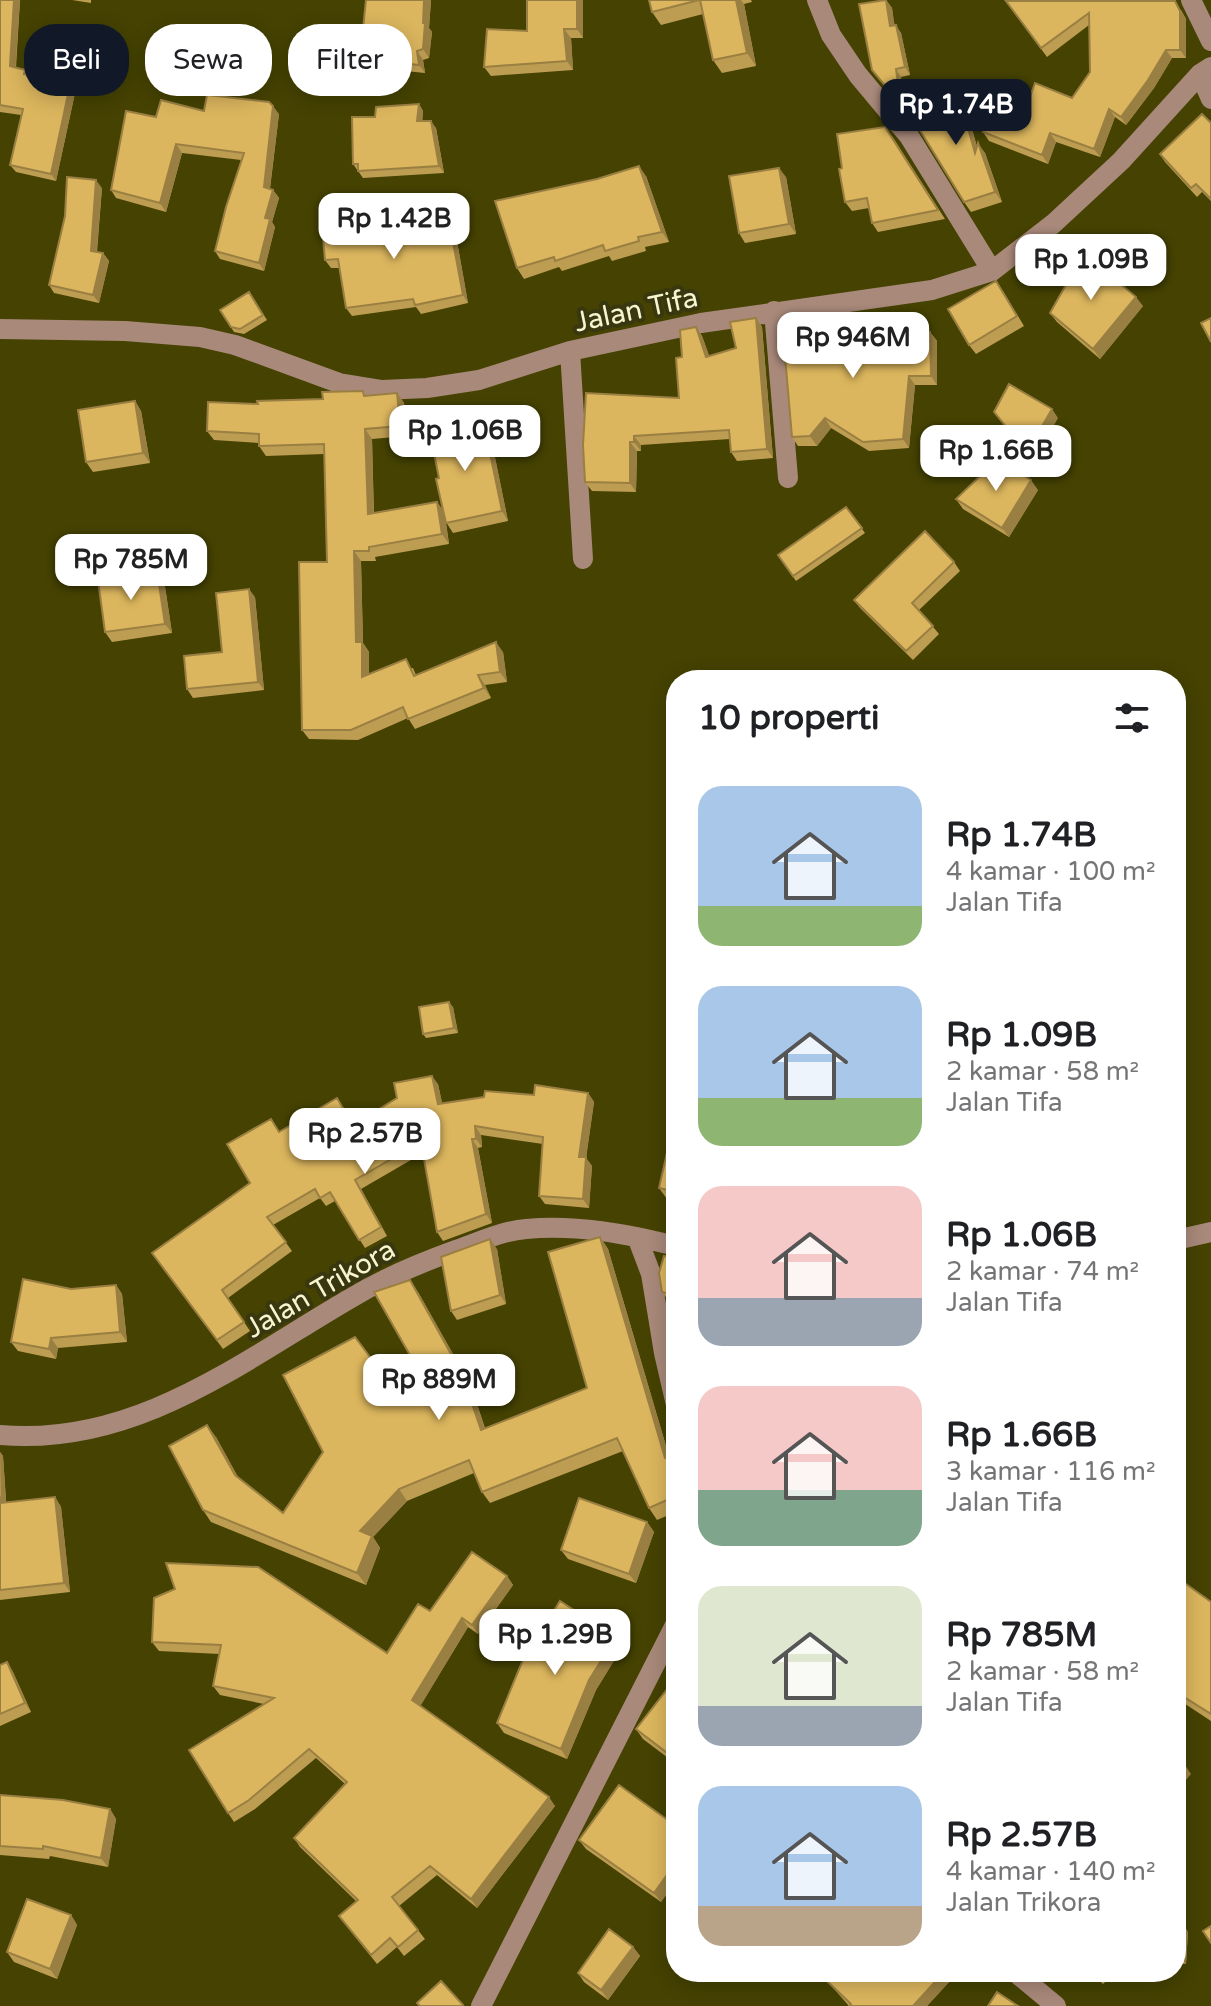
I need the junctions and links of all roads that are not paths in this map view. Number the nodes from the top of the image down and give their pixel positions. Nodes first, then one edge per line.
1 (817, 0) edge
2 (1191, 0) edge
3 (1211, 41) edge
4 (1206, 70) edge
5 (1211, 99) edge
6 (992, 271) junction
7 (774, 311) junction
8 (0, 329) edge
9 (570, 351) junction
10 (788, 478) dead end
11 (583, 559) dead end
12 (1211, 1232) edge
13 (637, 1237) junction
14 (1186, 1238) edge
15 (666, 1244) edge
16 (666, 1362) edge
17 (0, 1435) edge
18 (666, 1643) edge
19 (1027, 1982) edge
20 (481, 2006) edge
21 (1056, 2006) edge

1 - 6 street
2 - 3 street
4 - 5 street
4 - 6 street, Jalan Tifa
6 - 7 street, Jalan Tifa
7 - 9 street, Jalan Tifa
7 - 10 street
8 - 9 street, Jalan Tifa
9 - 11 street
12 - 14 street
13 - 15 street, Jalan Trikora
13 - 16 street
13 - 17 street, Jalan Trikora
18 - 20 street
19 - 21 street

